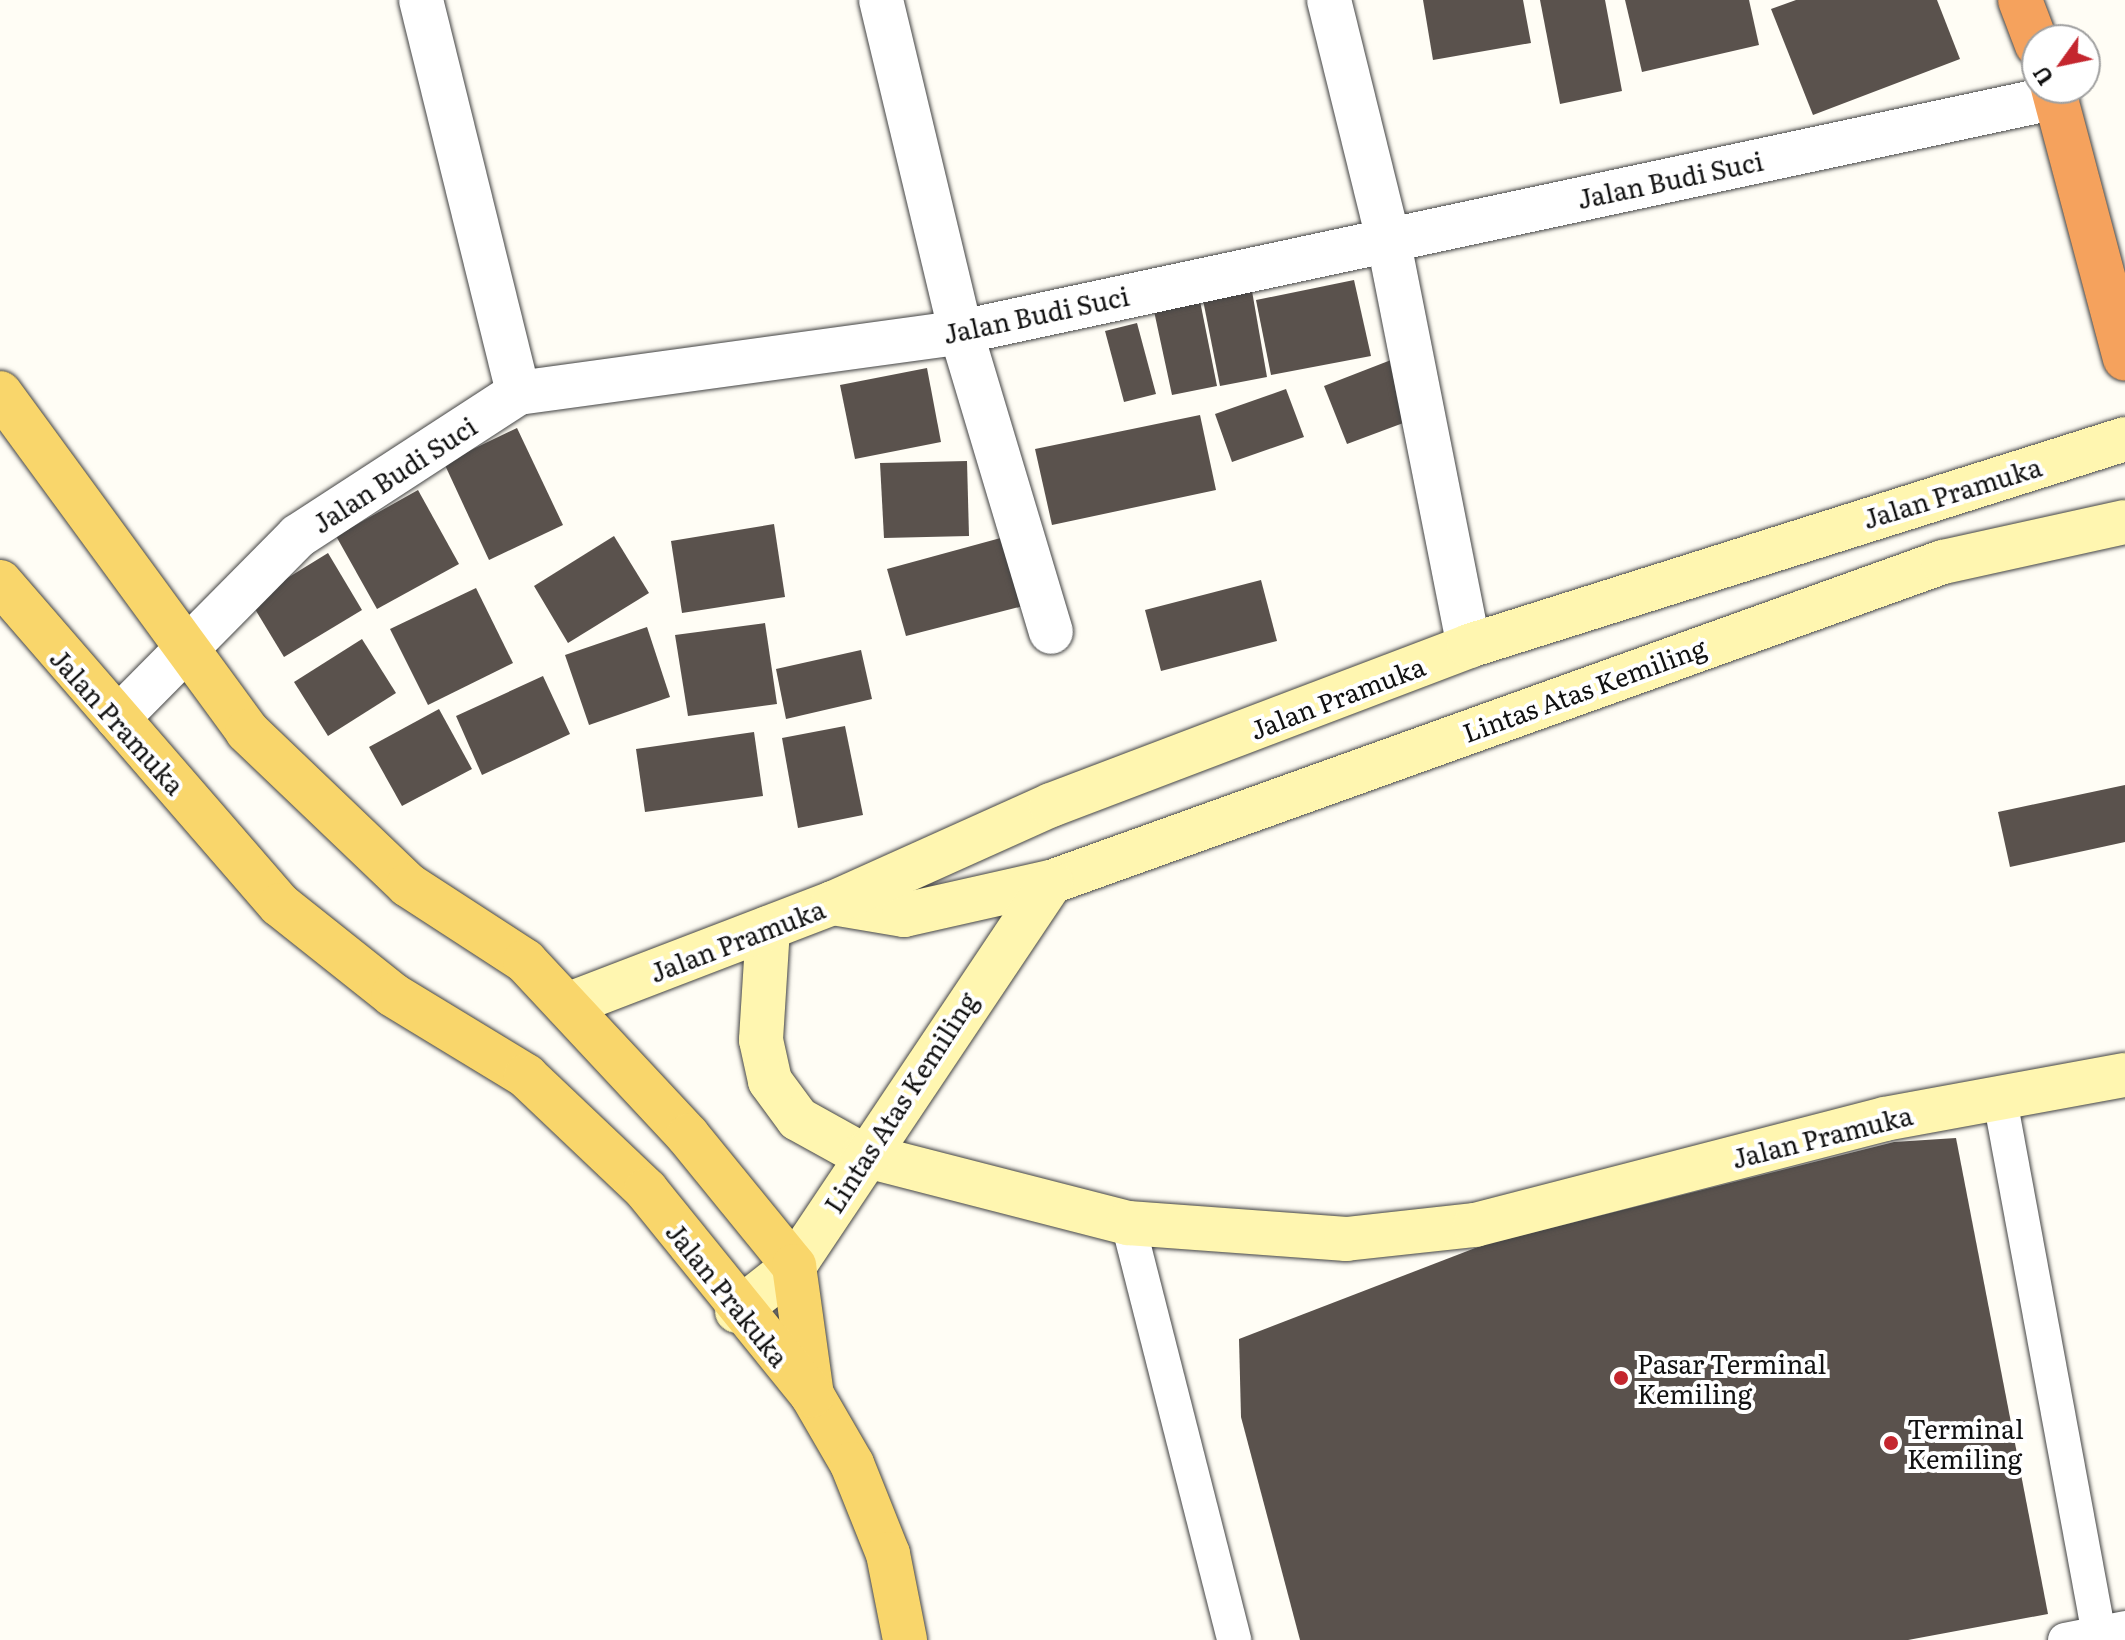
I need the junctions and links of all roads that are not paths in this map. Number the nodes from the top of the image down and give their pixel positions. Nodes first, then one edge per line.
1 (421, 0) edge
2 (881, 0) edge
3 (1329, 0) edge
4 (2020, 0) edge
5 (2029, 24) edge
6 (2021, 100) edge
7 (2058, 104) edge
8 (1388, 238) junction
9 (961, 332) junction
10 (2125, 359) edge
11 (0, 393) edge
12 (518, 393) junction
13 (2125, 439) edge
14 (2125, 522) edge
15 (0, 582) edge
16 (1051, 632) dead end
17 (1469, 646) junction
18 (185, 651) junction
19 (118, 718) junction
20 (1060, 879) junction
21 (833, 903) junction
22 (768, 928) junction
23 (567, 1005) junction
24 (2124, 1079) edge
25 (1999, 1094) junction
26 (863, 1155) junction
27 (646, 1190) joint
28 (1128, 1223) junction
29 (794, 1266) junction
30 (737, 1311) junction
31 (812, 1395) junction
32 (2108, 1634) edge
33 (905, 1640) edge
34 (1234, 1640) edge
35 (2065, 1640) edge

1 - 12 street
2 - 9 street
3 - 8 street
4 - 5 highway
6 - 8 street, Jalan Budi Suci
7 - 10 highway
8 - 9 street, Jalan Budi Suci
8 - 17 street
9 - 12 street, Jalan Budi Suci
9 - 16 street
11 - 18 main road
12 - 18 street, Jalan Budi Suci
13 - 17 street, Jalan Pramuka
14 - 20 street, Lintas Atas Kemiling
15 - 19 main road, Jalan Pramuka
17 - 21 street, Jalan Pramuka
18 - 19 street, Jalan Budi Suci
18 - 23 main road
19 - 27 main road, Jalan Pramuka
20 - 21 street, Lintas Atas Kemiling
20 - 26 street, Lintas Atas Kemiling
21 - 22 street, Jalan Pramuka
22 - 23 street, Jalan Pramuka
22 - 26 street, Jalan Pramuka
23 - 29 main road
24 - 25 street, Jalan Pramuka
25 - 28 street, Jalan Pramuka
25 - 32 lane
26 - 28 street, Jalan Pramuka
26 - 29 street, Lintas Atas Kemiling
27 - 30 main road, Jalan Prakuka
28 - 34 lane
29 - 30 street, Lintas Atas Kemiling
29 - 31 main road
30 - 31 main road, Jalan Prakuka
31 - 33 main road
32 - 35 lane

